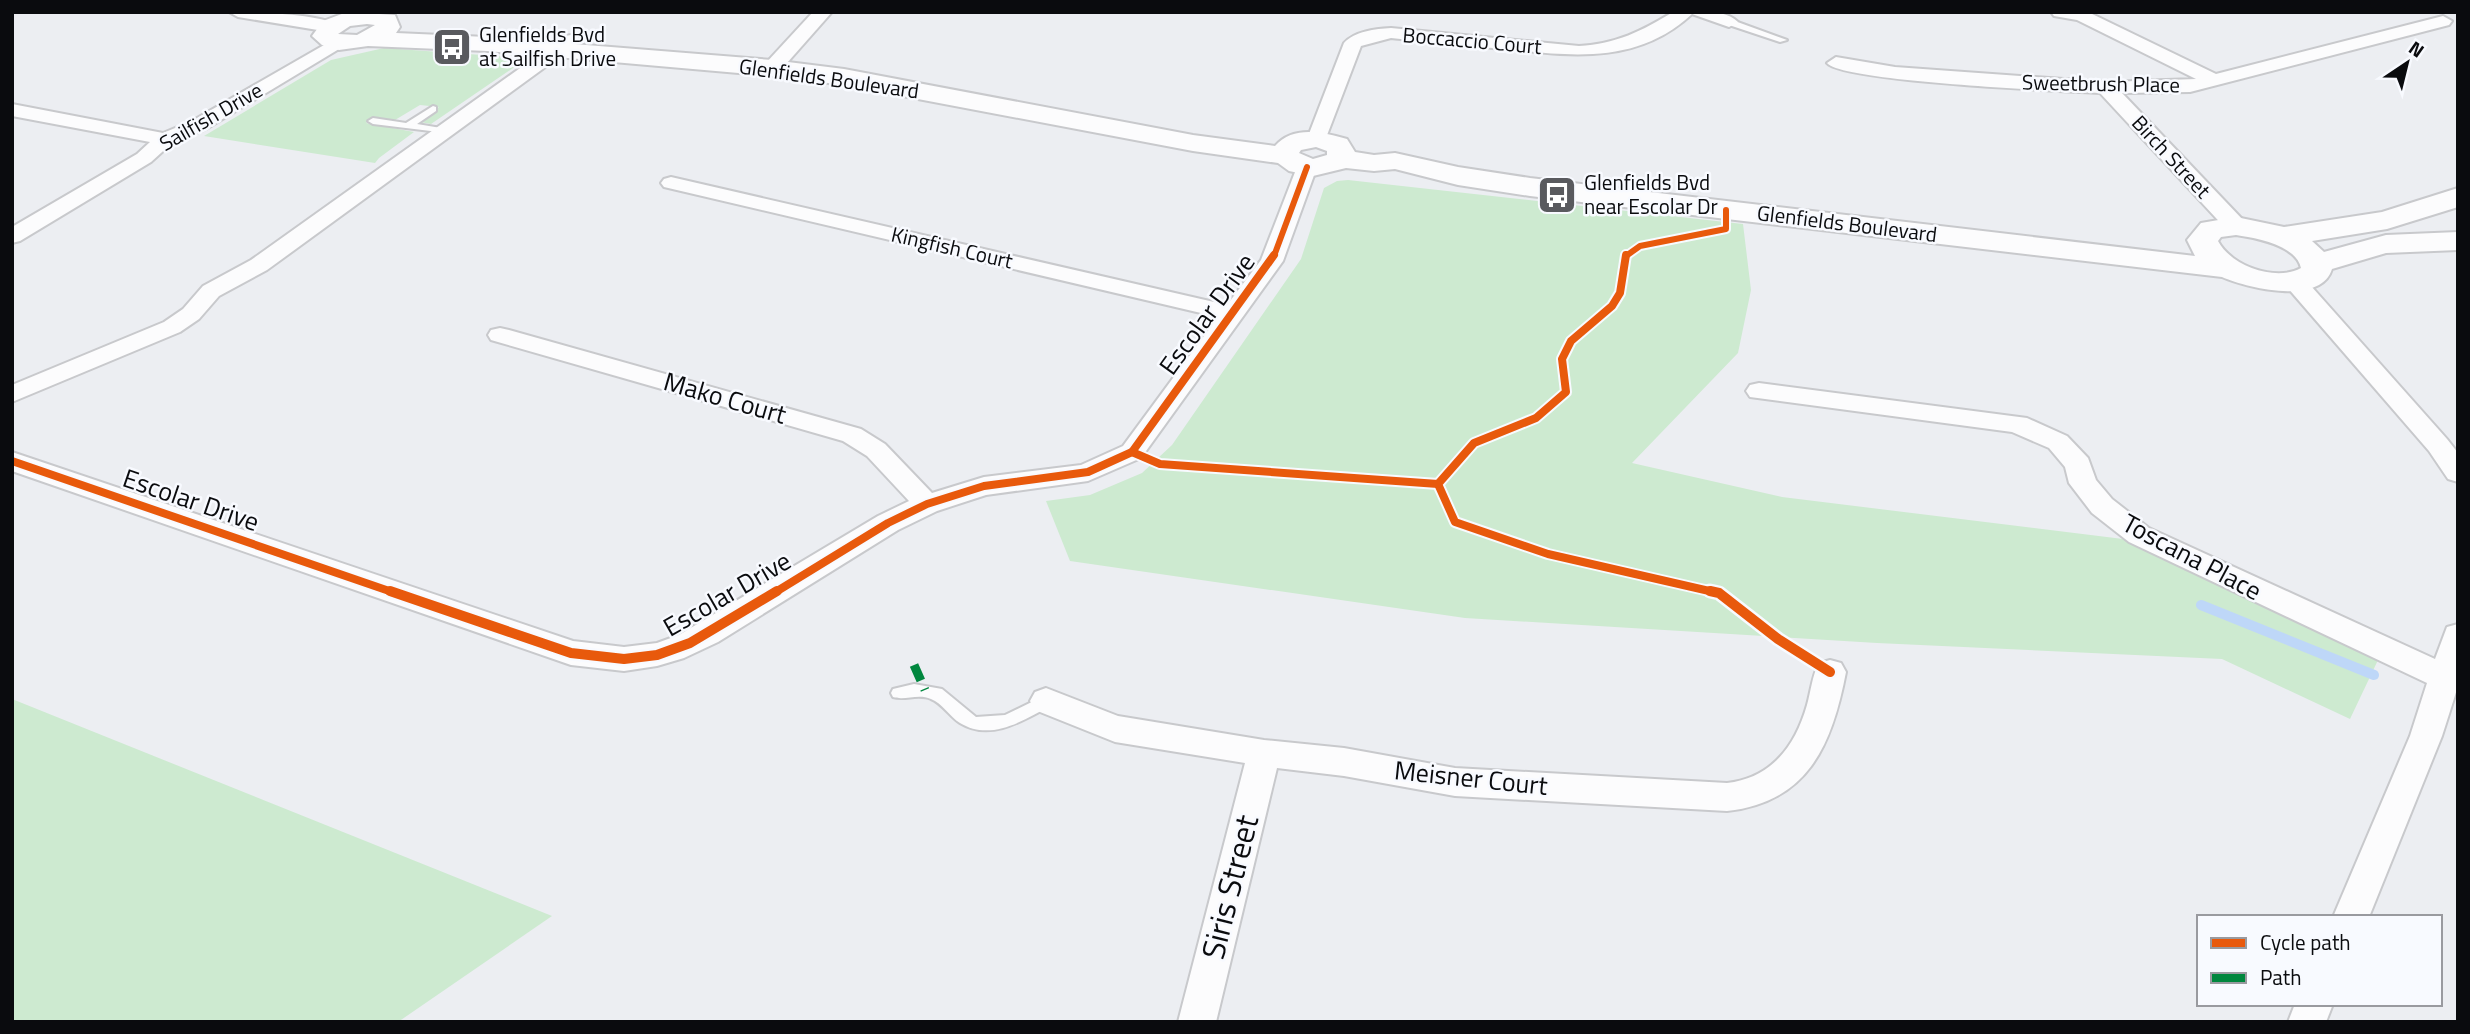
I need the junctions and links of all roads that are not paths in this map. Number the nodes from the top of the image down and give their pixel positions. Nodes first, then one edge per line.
1 (238, 12) edge
2 (823, 12) edge
3 (1685, 12) edge
4 (1700, 12) edge
5 (2060, 12) edge
6 (1362, 19) dead end
7 (2442, 21) dead end
8 (1729, 22) joint
9 (379, 23) edge
10 (334, 34) junction
11 (1374, 35) junction
12 (1783, 40) dead end
13 (564, 45) junction
14 (777, 63) junction
15 (1836, 63) dead end
16 (2214, 80) junction
17 (2106, 88) junction
18 (433, 109) dead end
19 (12, 110) edge
20 (373, 121) dead end
21 (409, 125) junction
22 (443, 131) junction
23 (165, 139) junction
24 (1315, 151) junction
25 (671, 183) dead end
26 (2458, 197) edge
27 (2236, 226) junction
28 (12, 236) edge
29 (2282, 237) junction
30 (2202, 240) junction
31 (2458, 241) edge
32 (2230, 269) junction
33 (2306, 273) junction
34 (1234, 314) junction
35 (500, 335) dead end
36 (1759, 391) dead end
37 (12, 394) edge
38 (2448, 445) edge
39 (12, 461) edge
40 (2458, 473) edge
41 (927, 504) junction
42 (2458, 635) edge
43 (1830, 672) dead end
44 (2443, 676) junction
45 (899, 693) dead end
46 (1045, 701) joint
47 (1264, 753) junction
48 (2352, 915) edge
49 (1196, 1022) edge

1 - 10 street
2 - 14 street
3 - 11 street, Boccaccio Court
4 - 8 street
5 - 16 street
6 - 11 street
7 - 16 street, Sweetbrush Place
8 - 12 lane
9 - 10 street, Glenfields Boulevard
9 - 13 street, Glenfields Boulevard
10 - 23 street, Sailfish Drive
11 - 24 street, Boccaccio Court
13 - 14 street, Glenfields Boulevard
13 - 22 street
14 - 24 street, Glenfields Boulevard
15 - 17 street, Sweetbrush Place
16 - 17 street, Sweetbrush Place
17 - 27 street, Birch Street
18 - 21 lane
19 - 23 street
20 - 21 lane
21 - 22 lane
22 - 37 street
23 - 28 street, Sailfish Drive
24 - 30 street, Glenfields Boulevard
24 - 32 street, Glenfields Boulevard
24 - 34 street, Escolar Drive
25 - 34 street, Kingfish Court
26 - 29 street
27 - 29 street
27 - 30 street
29 - 33 street
30 - 32 street
31 - 33 street
32 - 33 street
33 - 38 street
34 - 41 street, Escolar Drive
35 - 41 street, Mako Court
36 - 44 street, Toscana Place
38 - 40 street
39 - 41 street, Escolar Drive
42 - 44 street
43 - 47 street, Meisner Court
44 - 48 street
45 - 46 lane
46 - 47 street, Meisner Court
47 - 49 street, Siris Street

